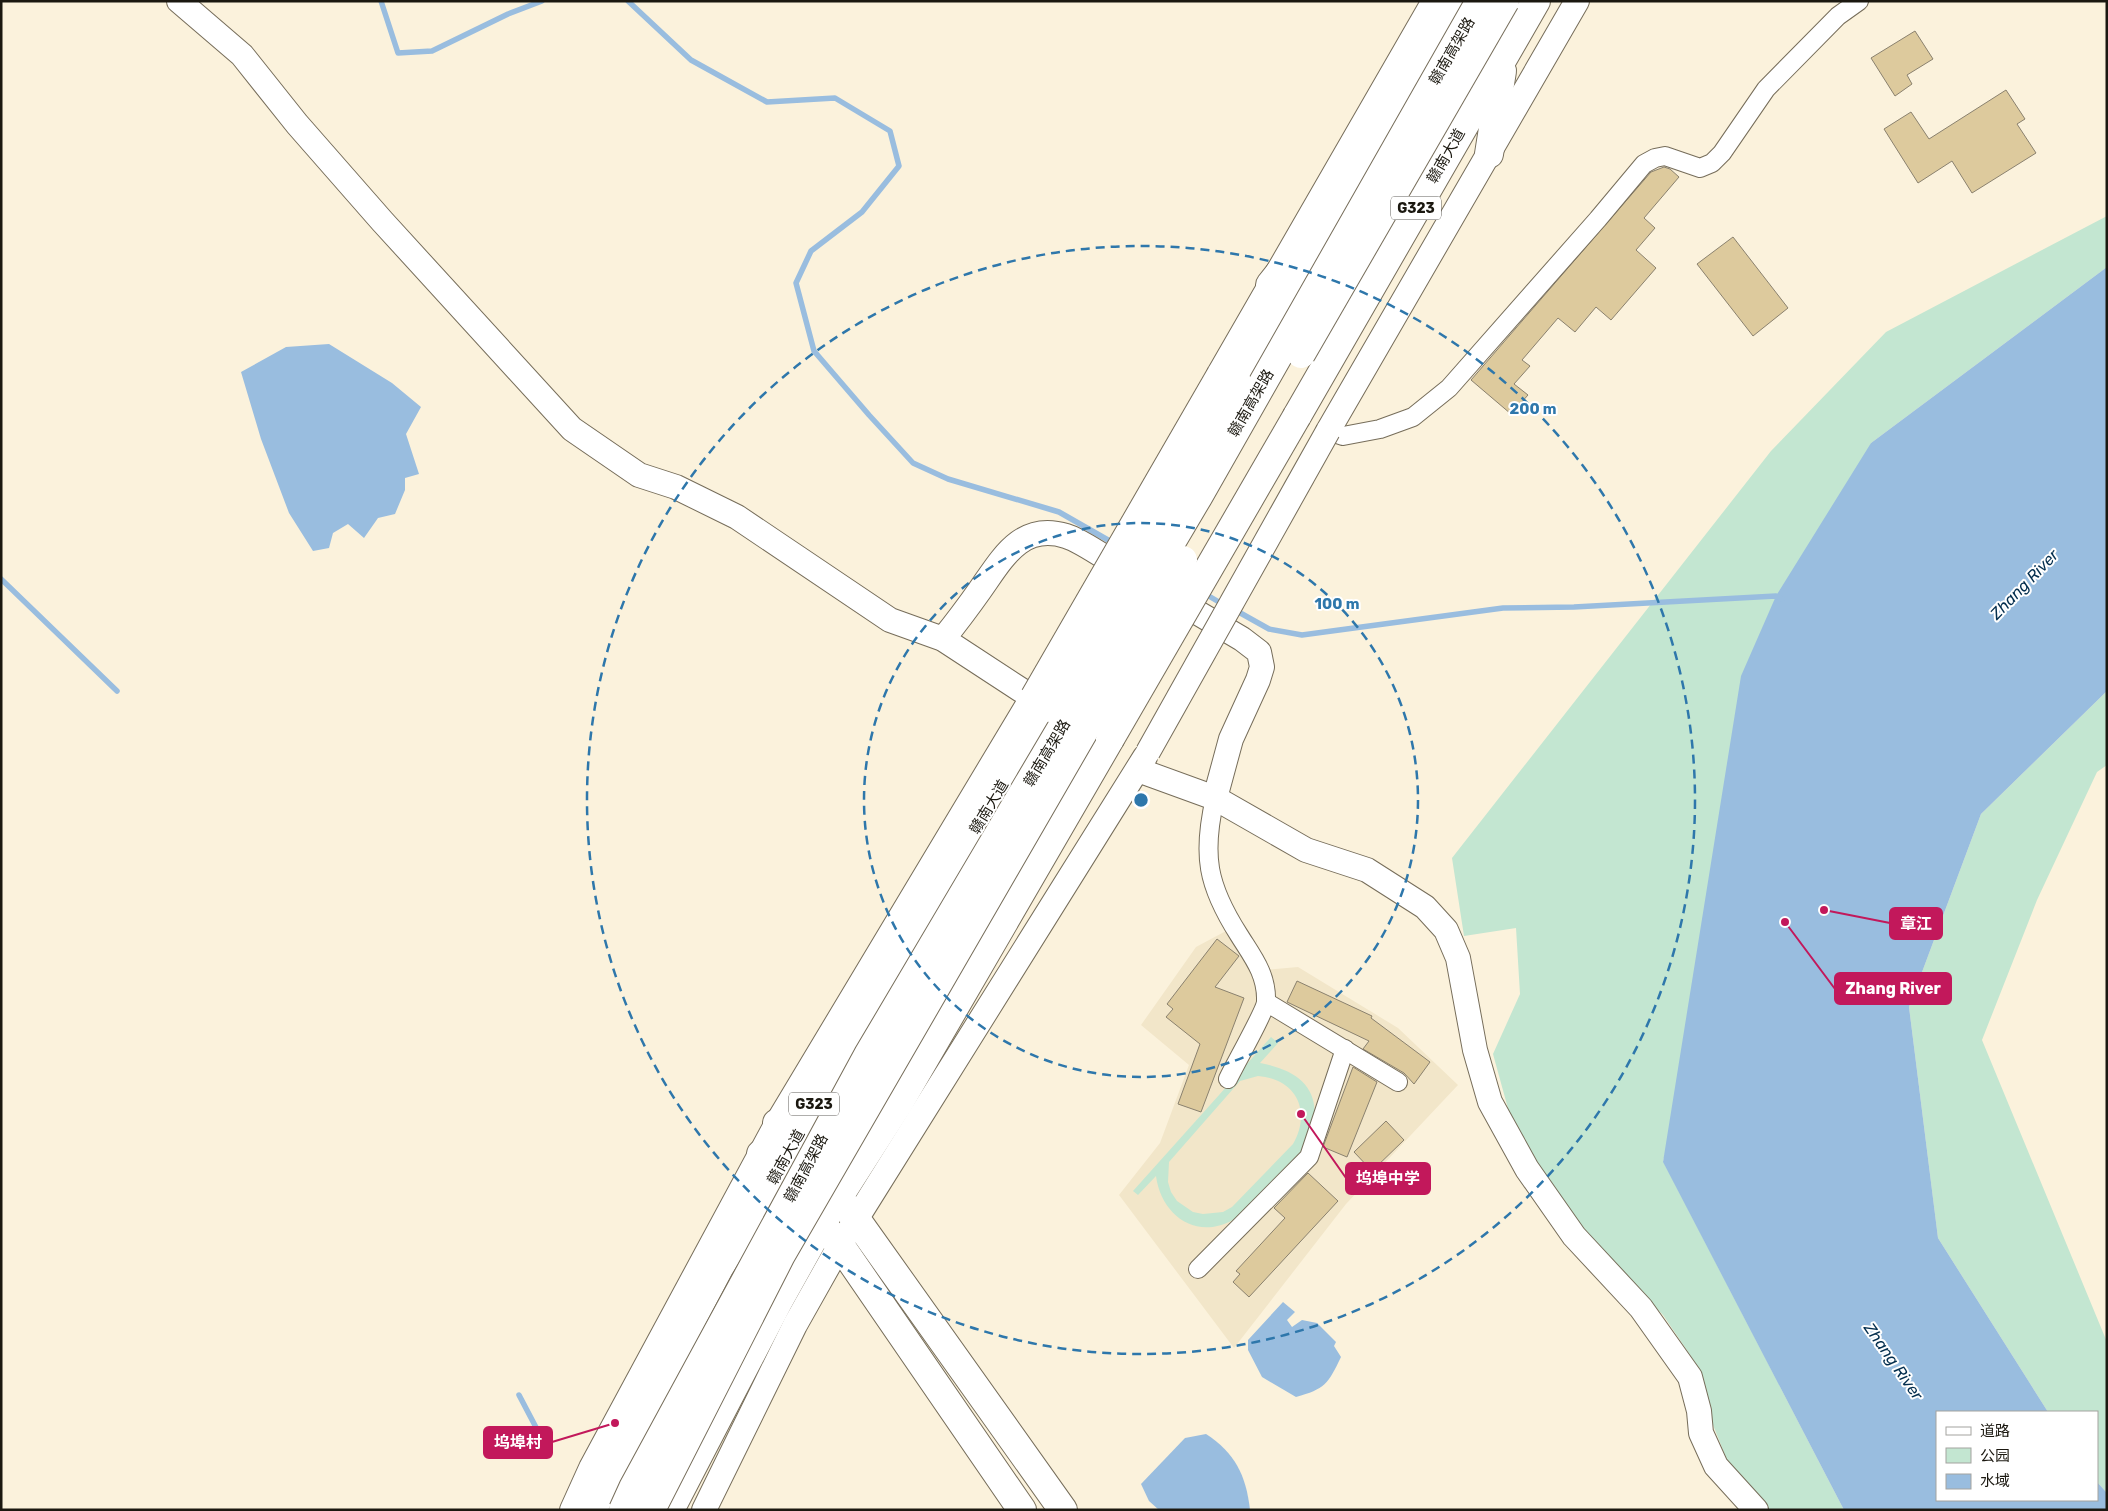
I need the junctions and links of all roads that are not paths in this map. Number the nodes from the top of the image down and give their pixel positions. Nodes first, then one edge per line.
1 (179, 1) edge
2 (1434, 1) edge
3 (1458, 1) edge
4 (1480, 1) edge
5 (1505, 1) edge
6 (1536, 1) edge
7 (1577, 1) edge
8 (1859, 1) edge
9 (1505, 54) junction
10 (1489, 154) junction
11 (1364, 166) junction
12 (1270, 285) junction
13 (1228, 379) junction
14 (1328, 430) junction
15 (943, 639) junction
16 (1042, 702) junction
17 (1143, 761) junction
18 (1215, 798) junction
19 (1266, 1002) junction
20 (1345, 1049) junction
21 (835, 1062) junction
22 (1228, 1079) dead end
23 (1398, 1082) dead end
24 (899, 1103) junction
25 (777, 1123) junction
26 (794, 1144) junction
27 (761, 1154) junction
28 (777, 1175) junction
29 (837, 1198) junction
30 (856, 1219) junction
31 (822, 1223) junction
32 (840, 1245) junction
33 (719, 1268) junction
34 (1198, 1269) dead end
35 (778, 1302) junction
36 (572, 1510) edge
37 (593, 1510) edge
38 (623, 1510) edge
39 (652, 1510) edge
40 (670, 1510) edge
41 (704, 1510) edge
42 (1022, 1510) edge
43 (1063, 1510) edge
44 (1756, 1510) edge

1 - 15 street
2 - 12 street
3 - 11 main road
4 - 38 main road, 赣南高架路, bridge
5 - 39 main road, 赣南高架路, bridge
6 - 9 main road, 赣南大道 / G323
7 - 10 street
8 - 14 street
9 - 10 main road
9 - 24 main road, 赣南大道 / G323, bridge
10 - 14 street
11 - 12 main road
11 - 13 main road
12 - 13 street
13 - 16 main road, 赣南大道, bridge
14 - 17 street, bridge
15 - 16 street
15 - 18 street
16 - 21 main road, 赣南大道 / G323
16 - 25 street
17 - 18 street
17 - 30 street
18 - 19 street
18 - 44 street
19 - 20 street
19 - 22 street
20 - 23 street
20 - 34 street
21 - 24 main road
21 - 26 main road, 赣南大道 / G323
24 - 29 main road
25 - 26 main road
25 - 27 street
26 - 28 main road, 赣南大道 / G323
26 - 29 main road
27 - 28 main road
27 - 36 street
28 - 31 main road
28 - 33 main road, 赣南大道 / G323
29 - 30 main road
29 - 31 main road
30 - 32 street
30 - 43 main road
31 - 32 main road
31 - 35 main road
32 - 41 street
32 - 42 main road
33 - 35 main road
33 - 37 main road, 赣南大道 / G323
35 - 40 main road

